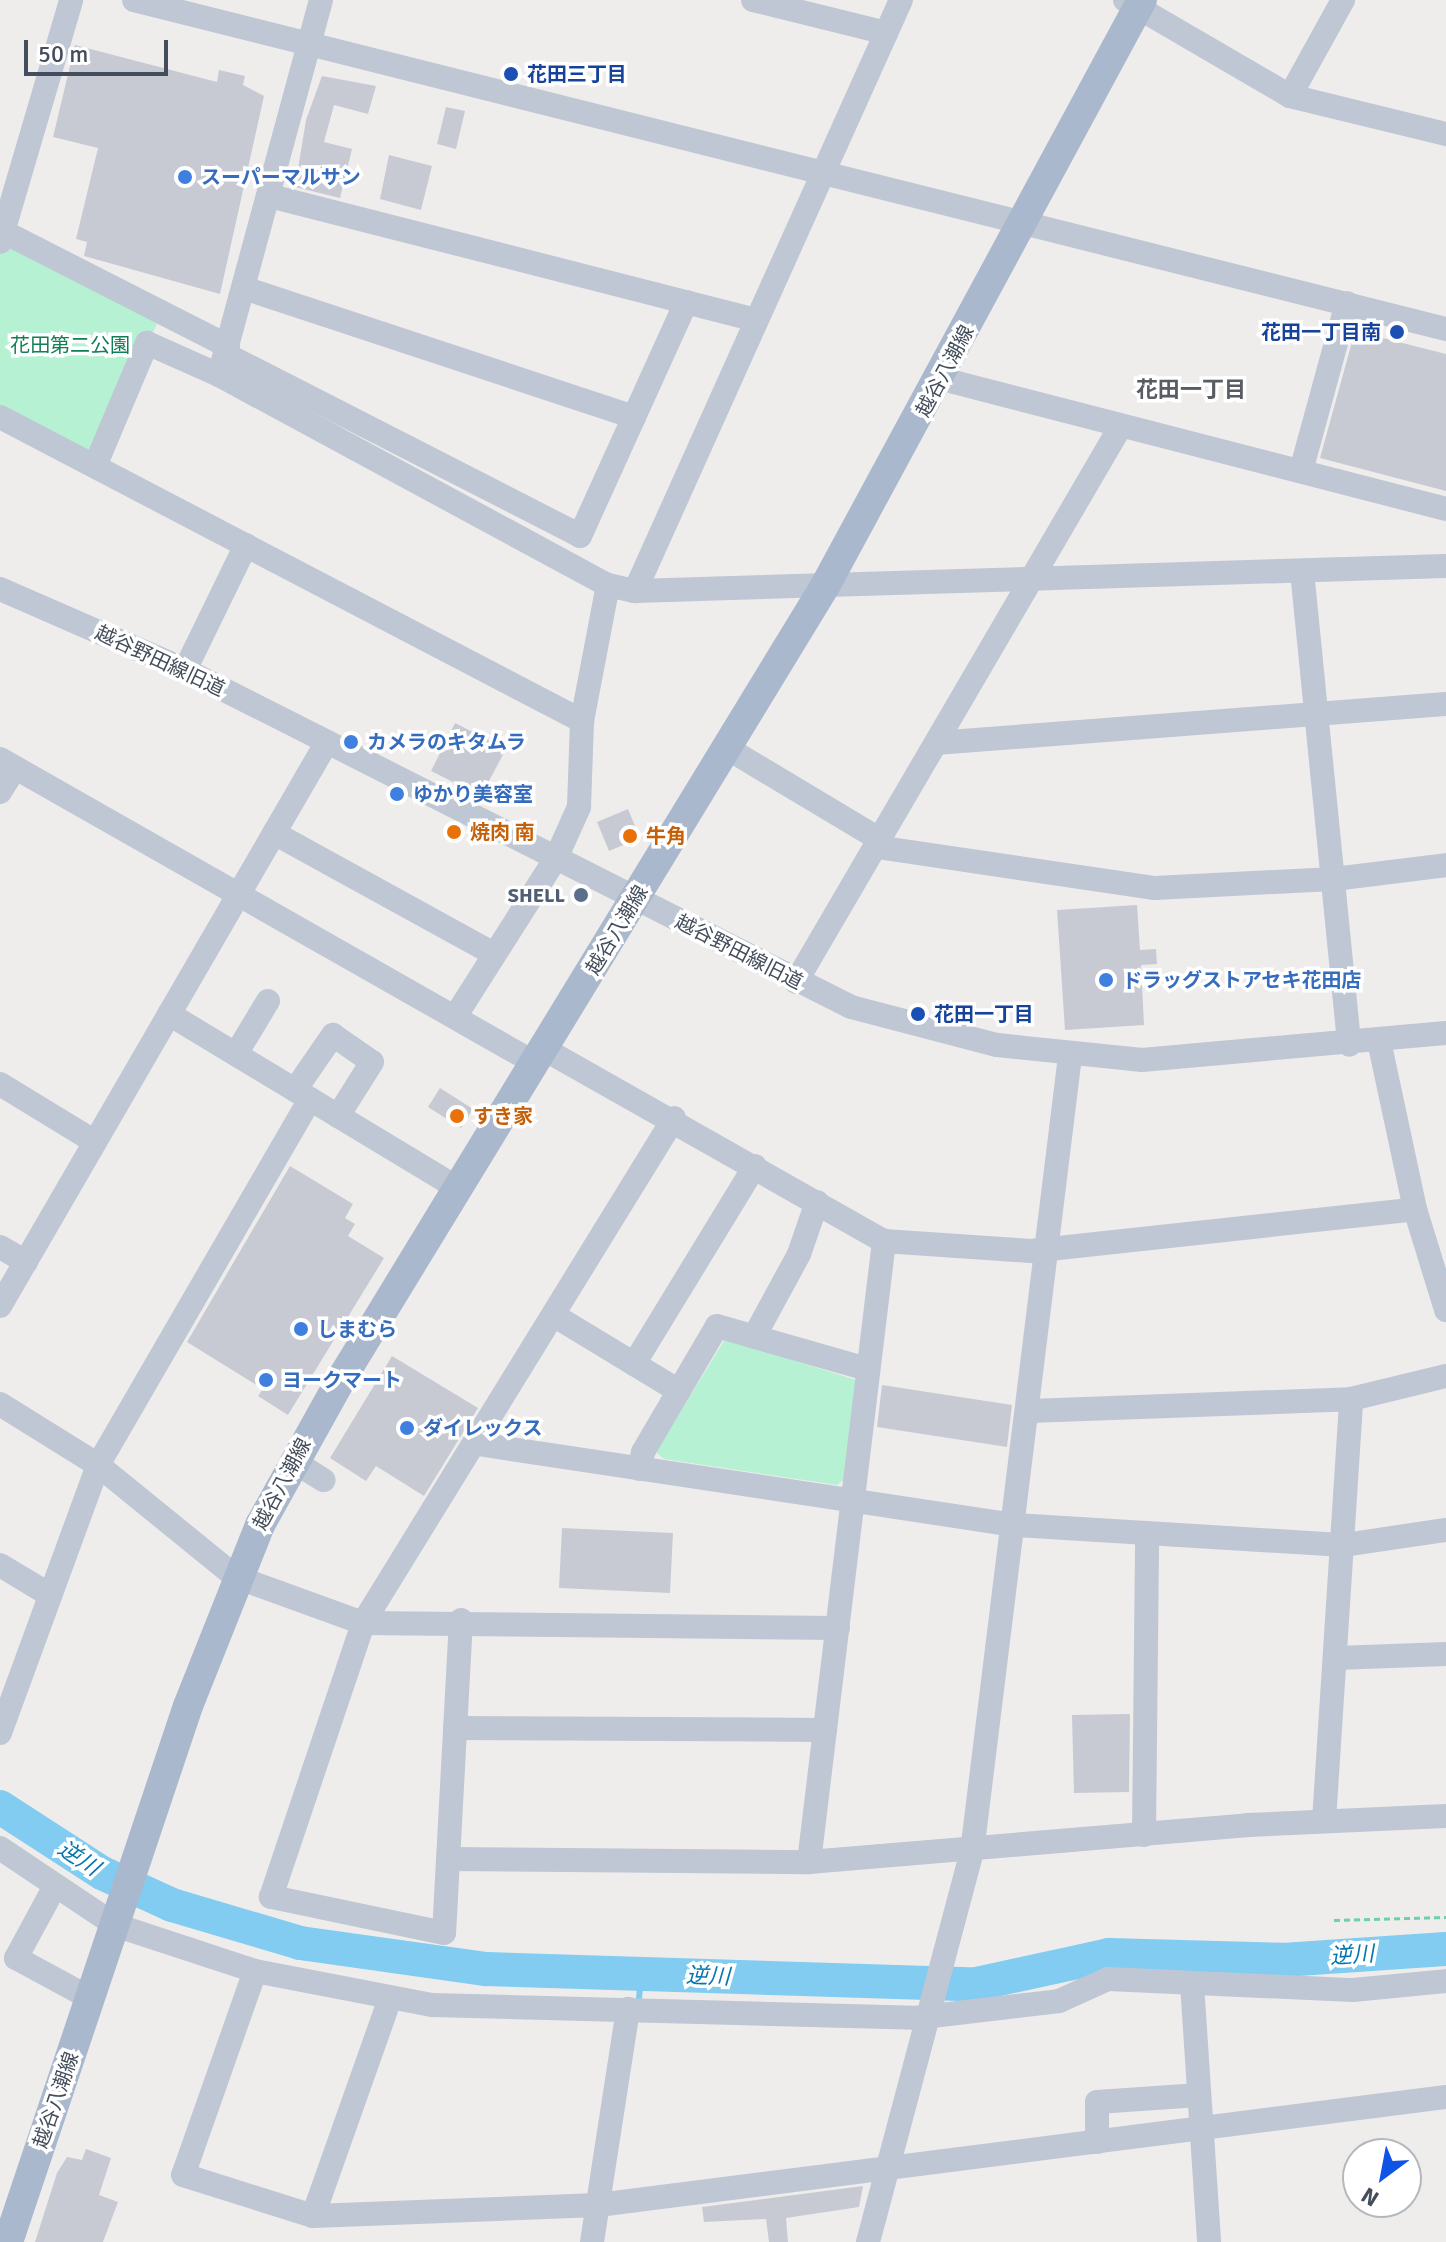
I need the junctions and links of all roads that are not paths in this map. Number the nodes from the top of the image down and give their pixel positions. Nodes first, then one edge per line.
1 (71, 0) edge
2 (134, 0) edge
3 (321, 0) edge
4 (753, 0) edge
5 (901, 0) edge
6 (1343, 0) edge
7 (1135, 2) edge
8 (805, 6) edge
9 (886, 33) junction
10 (311, 43) junction
11 (1290, 96) junction
12 (1446, 134) edge
13 (822, 173) junction
14 (270, 196) junction
15 (1024, 223) junction
16 (1, 234) edge
17 (244, 288) junction
18 (686, 302) junction
19 (1347, 303) junction
20 (756, 320) junction
21 (1446, 329) edge
22 (224, 358) junction
23 (942, 379) junction
24 (0, 417) edge
25 (634, 417) junction
26 (1119, 429) junction
27 (95, 466) junction
28 (1301, 471) junction
29 (1446, 509) edge
30 (246, 545) junction
31 (1446, 566) edge
32 (1302, 571) junction
33 (1030, 579) junction
34 (608, 585) junction
35 (825, 586) junction
36 (0, 589) edge
37 (635, 591) junction
38 (185, 670) junction
39 (1446, 704) edge
40 (1314, 714) junction
41 (582, 721) junction
42 (327, 742) junction
43 (936, 743) junction
44 (727, 748) junction
45 (7, 763) edge
46 (0, 792) edge
47 (274, 833) junction
48 (879, 844) junction
49 (557, 856) junction
50 (1446, 865) edge
51 (1334, 879) junction
52 (239, 894) junction
53 (636, 899) junction
54 (494, 954) junction
55 (796, 982) junction
56 (268, 1001) dead end
57 (169, 1014) junction
58 (455, 1017) junction
59 (1446, 1033) edge
60 (1379, 1041) junction
61 (1349, 1045) junction
62 (236, 1054) junction
63 (540, 1056) junction
64 (1070, 1056) junction
65 (0, 1084) edge
66 (302, 1094) junction
67 (338, 1116) junction
68 (674, 1118) junction
69 (95, 1142) junction
70 (755, 1166) junction
71 (458, 1188) junction
72 (817, 1202) junction
73 (1415, 1209) junction
74 (884, 1241) junction
75 (0, 1247) edge
76 (1049, 1249) junction
77 (26, 1262) junction
78 (0, 1306) edge
79 (1446, 1310) edge
80 (555, 1316) junction
81 (754, 1337) junction
82 (634, 1364) junction
83 (867, 1369) junction
84 (1446, 1376) edge
85 (679, 1391) junction
86 (1351, 1399) junction
87 (0, 1404) edge
88 (1030, 1411) junction
89 (478, 1444) junction
90 (293, 1461) junction
91 (98, 1465) junction
92 (640, 1469) junction
93 (324, 1480) dead end
94 (850, 1503) junction
95 (1015, 1525) junction
96 (1446, 1530) edge
97 (1147, 1533) junction
98 (1344, 1545) junction
99 (0, 1565) edge
100 (236, 1577) junction
101 (50, 1595) junction
102 (461, 1620) junction
103 (363, 1623) junction
104 (838, 1628) junction
105 (1446, 1654) edge
106 (1336, 1658) junction
107 (455, 1728) junction
108 (825, 1730) junction
109 (0, 1733) edge
110 (1446, 1816) edge
111 (1324, 1821) junction
112 (1144, 1835) junction
113 (0, 1848) edge
114 (972, 1852) junction
115 (448, 1859) junction
116 (809, 1862) junction
117 (55, 1886) junction
118 (117, 1919) junction
119 (255, 1971) junction
120 (1446, 1981) edge
121 (1192, 1984) junction
122 (90, 1998) junction
123 (389, 2001) junction
124 (628, 2009) junction
125 (931, 2010) junction
126 (1199, 2095) junction
127 (1446, 2097) edge
128 (1202, 2130) junction
129 (1097, 2142) junction
130 (887, 2168) junction
131 (598, 2205) junction
132 (313, 2216) junction
133 (8, 2242) edge
134 (592, 2242) edge
135 (868, 2242) edge
136 (1209, 2242) edge

1 - 16 street
2 - 10 street
3 - 10 street
4 - 8 street
5 - 9 street
6 - 11 street
7 - 11 street
7 - 15 main road, 越谷八潮線
8 - 9 street
9 - 13 street
10 - 13 street
10 - 14 street
11 - 12 street
13 - 15 street
13 - 20 street
14 - 17 street
14 - 18 street
15 - 19 street
15 - 23 main road, 越谷八潮線
16 - 22 street
17 - 22 street
17 - 25 street
18 - 20 street
18 - 25 street
19 - 21 street
19 - 28 street
20 - 37 street
22 - 25 street
22 - 27 street
22 - 34 street
23 - 26 street
23 - 35 main road, 越谷八潮線
24 - 27 street
26 - 28 street
26 - 33 street
27 - 30 street
28 - 29 street
30 - 38 street
30 - 41 street
31 - 32 street
32 - 33 street
32 - 40 street
33 - 35 street
33 - 43 street
34 - 37 street
34 - 41 street
35 - 37 street
35 - 44 main road, 越谷八潮線
36 - 38 street, 越谷野田線旧道
38 - 42 street, 越谷野田線旧道
39 - 40 street
40 - 43 street
40 - 51 street
41 - 49 street
42 - 47 street
42 - 49 street, 越谷野田線旧道
43 - 48 street
44 - 48 street
44 - 53 main road, 越谷八潮線
45 - 46 street
45 - 52 street
47 - 52 street
47 - 54 street
48 - 51 street
48 - 55 street
49 - 53 street, 越谷野田線旧道
49 - 54 street
50 - 51 street
51 - 61 street
52 - 57 street
52 - 58 street
53 - 55 street, 越谷野田線旧道
53 - 63 main road, 越谷八潮線
54 - 58 street
55 - 64 street, 越谷野田線旧道
56 - 62 street
57 - 62 street
57 - 69 street
58 - 63 street
59 - 60 street, 越谷野田線旧道
60 - 61 street, 越谷野田線旧道
60 - 73 street
61 - 64 street, 越谷野田線旧道
62 - 66 street
63 - 68 street
63 - 71 main road, 越谷八潮線
64 - 76 street
65 - 69 street
66 - 67 street
66 - 67 street
66 - 91 street
67 - 71 street
68 - 70 street
68 - 80 street
69 - 77 street
70 - 72 street
70 - 82 street
71 - 90 main road, 越谷八潮線
72 - 74 street
72 - 81 street
73 - 76 street
73 - 79 street
74 - 76 street
74 - 83 street
75 - 77 street
76 - 88 street
77 - 78 street
80 - 82 street
80 - 89 street
81 - 83 street
81 - 85 street
82 - 85 street
83 - 94 street
84 - 86 street
85 - 92 street
86 - 88 street
86 - 98 street
87 - 91 street
88 - 95 street
89 - 92 street
89 - 103 street
90 - 93 street
90 - 100 main road, 越谷八潮線
91 - 100 street
91 - 101 street
92 - 94 street
94 - 95 street
94 - 104 street
95 - 97 street
95 - 114 street
96 - 98 street
97 - 98 street
97 - 112 street
98 - 106 street
99 - 101 street
100 - 103 street
100 - 118 main road, 越谷八潮線
101 - 109 street
102 - 103 street
102 - 104 street
102 - 107 street
103 - 115 street
104 - 108 street
105 - 106 street
106 - 111 street
107 - 108 street
107 - 115 street
108 - 116 street
110 - 111 street
111 - 112 street
112 - 114 street
113 - 117 street
114 - 116 street
114 - 125 street
115 - 116 street
117 - 118 street
117 - 122 street
118 - 119 street
118 - 122 main road, 越谷八潮線
119 - 123 street
119 - 132 street
120 - 121 street
121 - 125 street
121 - 126 street
122 - 133 main road, 越谷八潮線
123 - 124 street
123 - 132 street
124 - 125 street
124 - 131 street
125 - 130 street
126 - 128 street
126 - 129 street
127 - 128 street
128 - 129 street
128 - 136 street
129 - 130 street
130 - 131 street
130 - 135 street
131 - 132 street
131 - 134 street

